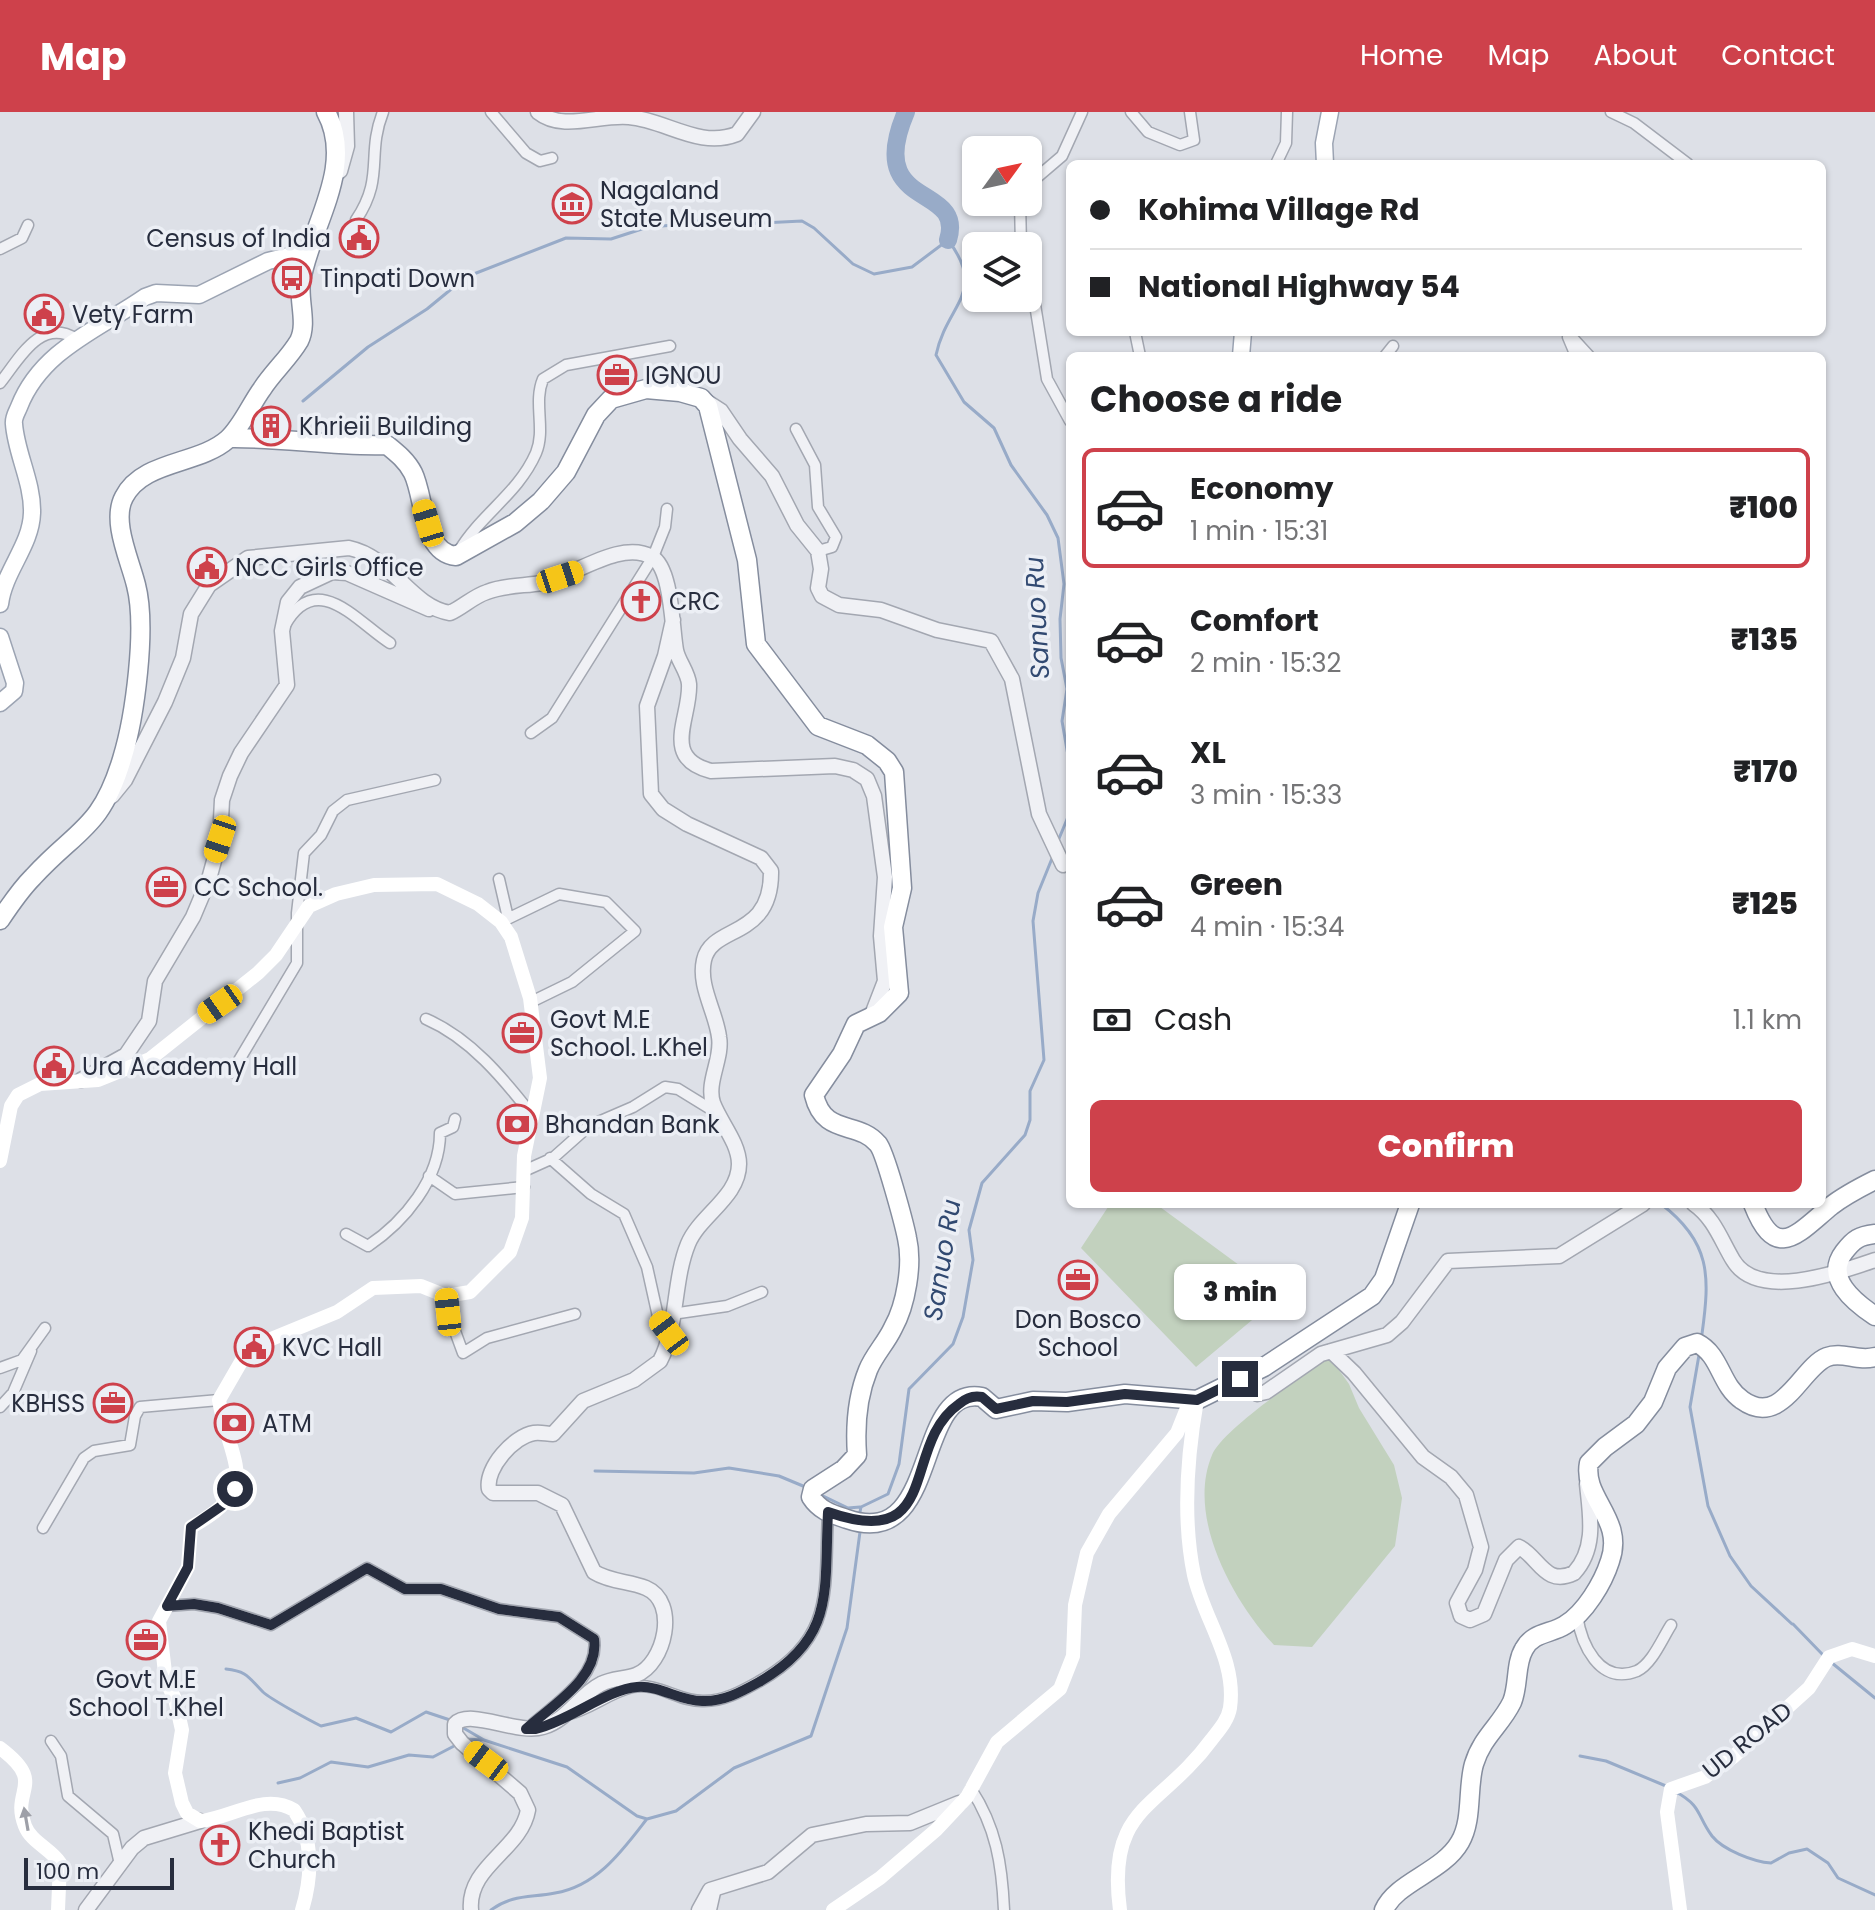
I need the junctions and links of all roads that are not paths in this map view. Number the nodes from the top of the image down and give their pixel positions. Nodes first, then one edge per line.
1 (326, 112) edge
2 (346, 112) edge
3 (383, 112) edge
4 (491, 112) edge
5 (538, 112) edge
6 (753, 112) edge
7 (1082, 112) edge
8 (1131, 112) edge
9 (1190, 112) edge
10 (1287, 112) edge
11 (1330, 112) edge
12 (1611, 112) edge
13 (552, 158) dead end
14 (1278, 160) edge
15 (1325, 160) edge
16 (1683, 160) edge
17 (1042, 173) edge
18 (329, 197) junction
19 (356, 220) dead end
20 (28, 225) dead end
21 (0, 249) edge
22 (309, 251) junction
23 (1036, 312) edge
24 (1570, 336) edge
25 (76, 339) junction
26 (670, 346) dead end
27 (1393, 346) dead end
28 (1388, 352) edge
29 (1585, 352) edge
30 (0, 383) edge
31 (701, 398) junction
32 (1066, 414) edge
33 (796, 429) dead end
34 (229, 438) junction
35 (667, 509) dead end
36 (818, 551) junction
37 (456, 556) junction
38 (653, 557) junction
39 (0, 604) edge
40 (437, 611) junction
41 (673, 620) junction
42 (282, 631) junction
43 (0, 637) edge
44 (390, 643) dead end
45 (0, 703) edge
46 (531, 733) dead end
47 (435, 780) dead end
48 (106, 802) junction
49 (1066, 863) edge
50 (499, 879) dead end
51 (0, 920) edge
52 (504, 920) junction
53 (298, 921) junction
54 (531, 1002) junction
55 (426, 1019) dead end
56 (869, 1019) junction
57 (232, 1072) dead end
58 (81, 1080) junction
59 (719, 1114) junction
60 (532, 1115) junction
61 (455, 1119) dead end
62 (550, 1158) junction
63 (0, 1161) edge
64 (524, 1171) junction
65 (429, 1176) junction
66 (1875, 1180) edge
67 (524, 1187) junction
68 (1409, 1208) edge
69 (1637, 1208) edge
70 (1700, 1208) edge
71 (1755, 1208) edge
72 (346, 1234) dead end
73 (1875, 1234) edge
74 (1875, 1260) edge
75 (1836, 1272) junction
76 (762, 1292) dead end
77 (446, 1296) junction
78 (575, 1314) dead end
79 (672, 1314) junction
80 (1875, 1316) edge
81 (45, 1328) dead end
82 (669, 1333) junction
83 (31, 1351) junction
84 (1331, 1351) junction
85 (1875, 1357) edge
86 (0, 1368) edge
87 (1240, 1379) junction
88 (1194, 1399) junction
89 (219, 1400) junction
90 (0, 1407) edge
91 (1587, 1474) junction
92 (828, 1512) junction
93 (43, 1528) dead end
94 (167, 1606) junction
95 (1577, 1615) junction
96 (1671, 1625) dead end
97 (1875, 1656) edge
98 (566, 1715) junction
99 (526, 1729) junction
100 (51, 1741) dead end
101 (0, 1748) edge
102 (971, 1789) junction
103 (959, 1803) junction
104 (200, 1821) junction
105 (120, 1864) junction
106 (717, 1886) junction
107 (58, 1910) edge
108 (86, 1910) edge
109 (302, 1910) edge
110 (471, 1910) edge
111 (699, 1910) edge
112 (711, 1910) edge
113 (833, 1910) edge
114 (1004, 1910) edge
115 (1120, 1910) edge
116 (1384, 1910) edge
117 (1680, 1910) edge

1 - 18 highway
2 - 18 street
3 - 19 street
4 - 13 street
5 - 6 street
7 - 17 street
8 - 9 street
10 - 14 street
11 - 15 main road
12 - 16 street
18 - 22 highway
20 - 21 street
22 - 25 main road
22 - 34 highway
23 - 32 street
24 - 29 street
25 - 30 street
25 - 39 main road
26 - 37 street
27 - 28 street
31 - 36 street
31 - 37 highway
31 - 56 highway
33 - 36 street
34 - 37 highway
34 - 48 highway
35 - 38 street
36 - 49 street
38 - 40 street
38 - 41 street
38 - 46 street
40 - 42 street
40 - 48 street
41 - 56 street
41 - 59 street
42 - 44 street
42 - 58 street
43 - 45 main road
47 - 53 street
48 - 51 highway
50 - 52 street
52 - 53 main road
52 - 54 main road
52 - 54 street
53 - 57 street
53 - 58 main road
54 - 60 main road
55 - 60 street
56 - 92 highway
58 - 63 main road
59 - 62 street
59 - 79 street
60 - 64 main road
61 - 65 street
62 - 64 street
62 - 82 street
64 - 67 main road
65 - 67 street
65 - 72 street
66 - 71 highway
67 - 77 main road
68 - 87 highway
69 - 84 street
70 - 75 street
73 - 75 highway
74 - 75 street
75 - 80 highway
76 - 79 street
77 - 78 street
77 - 89 main road
79 - 82 street
81 - 83 street
82 - 98 street
83 - 86 street
83 - 90 street
84 - 87 street
84 - 91 street
85 - 91 highway
87 - 88 highway
88 - 92 highway
88 - 102 main road
88 - 115 main road
89 - 93 street
89 - 94 main road
91 - 95 highway
92 - 98 street
94 - 99 street
94 - 104 main road
95 - 96 street
95 - 116 highway
97 - 117 main road, UD ROAD
98 - 99 street
99 - 110 street
100 - 105 street
107 -> 101 main road
102 - 103 main road
102 - 114 street
103 - 106 street
103 - 113 main road
104 - 105 street
104 - 109 main road
105 - 108 street
106 - 111 street
106 - 112 street

